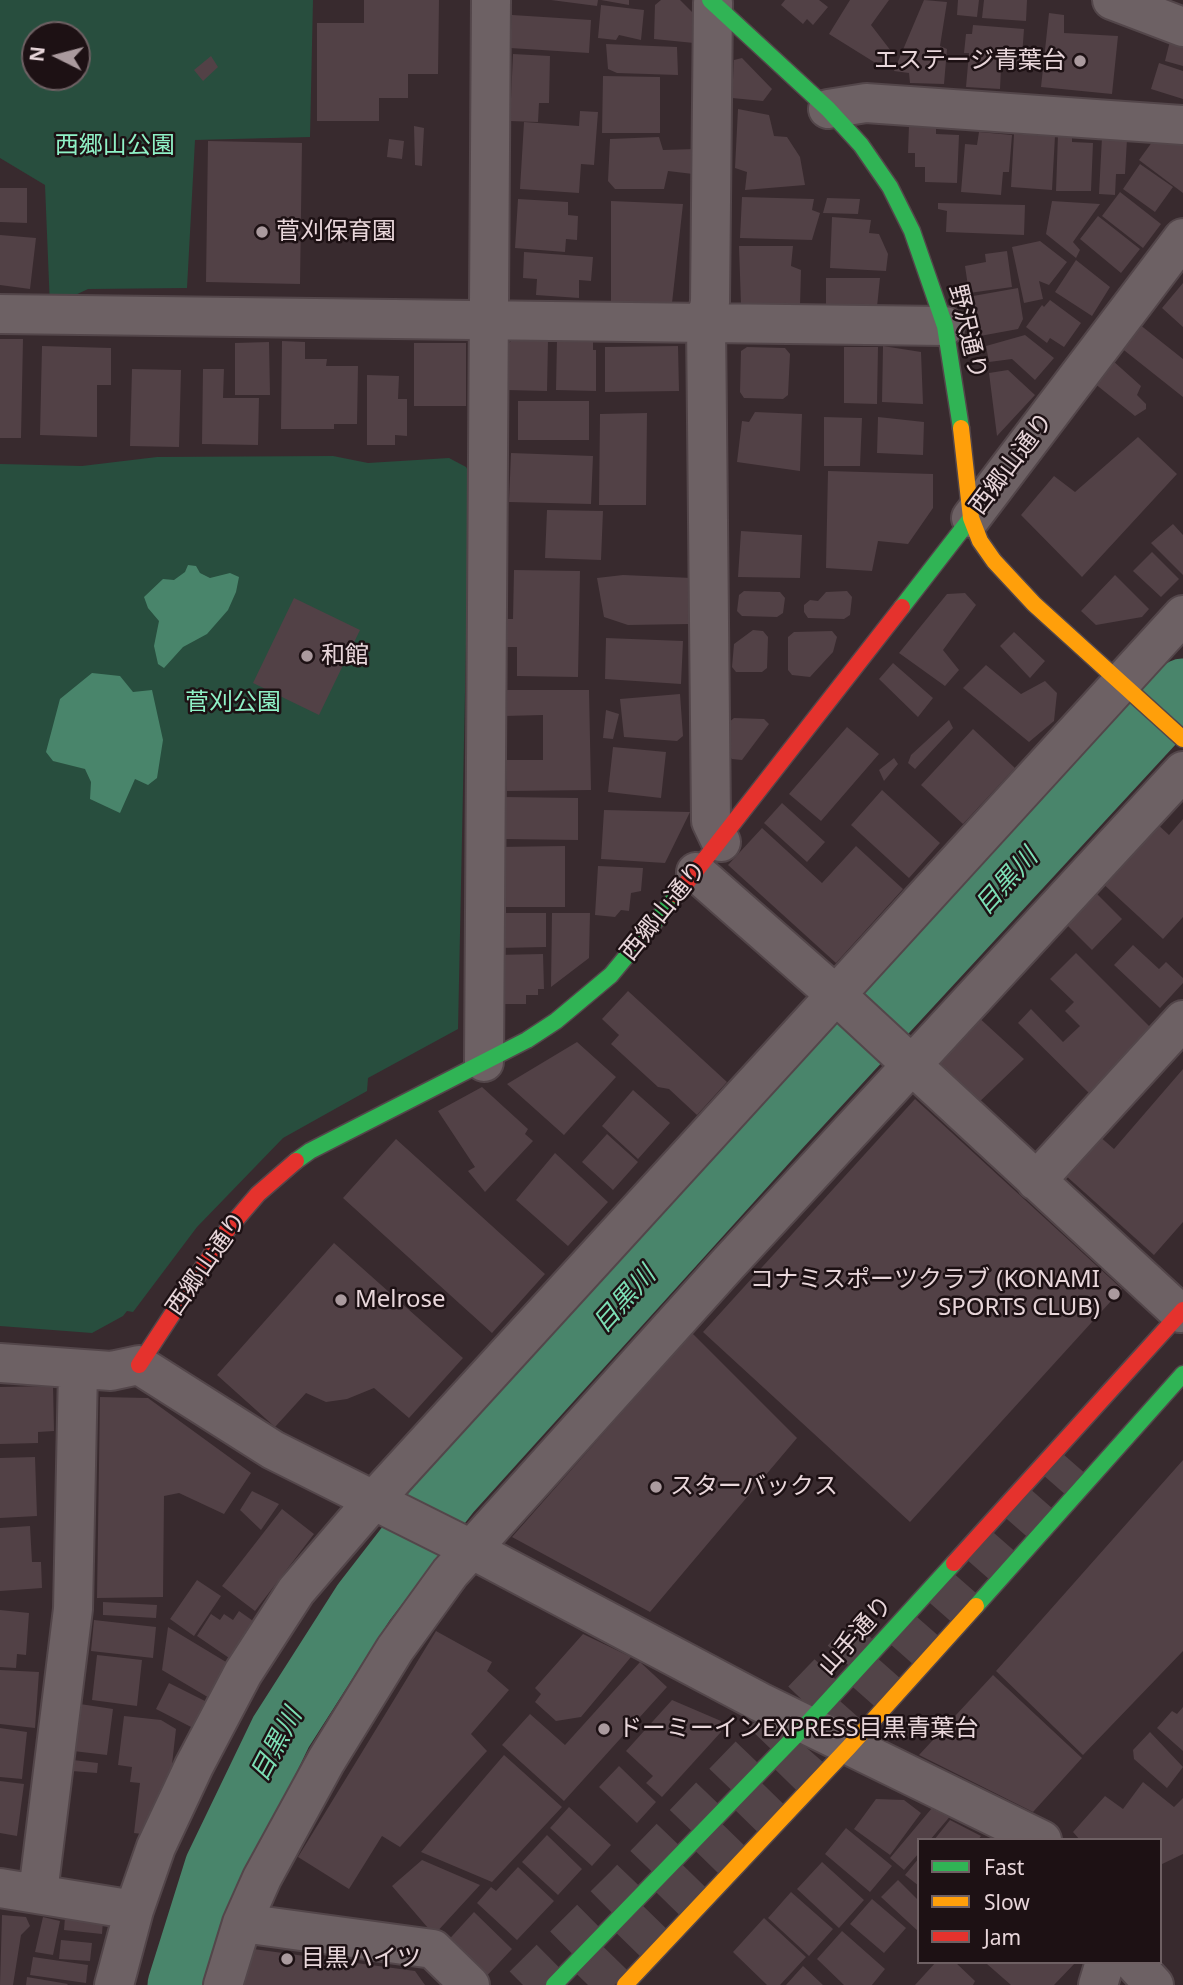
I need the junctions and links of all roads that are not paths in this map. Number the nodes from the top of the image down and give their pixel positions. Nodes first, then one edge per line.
1 (491, 0) edge
2 (1112, 0) edge
3 (711, 1) edge
4 (1183, 27) edge
5 (828, 109) junction
6 (1183, 125) edge
7 (1183, 238) edge
8 (0, 314) edge
9 (490, 320) junction
10 (706, 322) junction
11 (945, 326) junction
12 (971, 518) junction
13 (1183, 615) edge
14 (1125, 689) junction
15 (1183, 739) edge
16 (1183, 771) edge
17 (721, 842) junction
18 (696, 872) junction
19 (840, 999) junction
20 (1183, 1020) edge
21 (906, 1061) junction
22 (484, 1062) junction
23 (1037, 1181) junction
24 (1182, 1312) edge
25 (0, 1363) edge
26 (139, 1366) junction
27 (78, 1370) junction
28 (1183, 1374) edge
29 (380, 1503) junction
30 (466, 1546) junction
31 (806, 1725) junction
32 (849, 1747) junction
33 (1038, 1838) edge
34 (757, 1843) junction
35 (0, 1888) edge
36 (37, 1893) junction
37 (134, 1910) junction
38 (242, 1923) junction
39 (668, 1963) dead end
40 (1104, 1964) edge
41 (1135, 1964) edge
42 (114, 1985) edge
43 (223, 1985) edge
44 (470, 1985) edge
45 (554, 1985) edge
46 (625, 1985) edge
47 (1098, 1985) edge
48 (1154, 1985) edge

1 - 9 street
2 - 4 street
3 - 5 street, 野沢通り
3 - 10 street
5 - 6 street
5 - 11 street, 野沢通り
7 - 12 street, 西郷山通り
8 - 9 street
9 - 10 street
9 - 22 street
10 - 11 street
10 - 17 street
11 - 12 street, 野沢通り
12 - 14 street, 野沢通り
12 - 17 street, 西郷山通り
13 - 14 street
14 - 15 street, 野沢通り
14 - 19 street
16 - 21 street
17 - 18 street, 西郷山通り
18 - 19 street
18 - 22 street, 西郷山通り
19 - 21 street
19 - 29 street
20 - 23 street
21 - 23 street
21 - 30 street
22 - 26 street, 西郷山通り
23 - 24 street
24 - 31 street, 山手通り
25 - 27 street
26 - 27 street
26 - 29 street
27 - 36 street
28 - 32 street
29 - 30 street
29 - 37 street
30 - 31 street
30 - 38 street
31 - 32 street
31 - 45 street, 山手通り
32 - 33 street
32 - 34 street
34 - 39 street
34 - 46 street
35 - 36 street
36 - 37 street
37 - 42 street
38 - 43 street
38 - 44 street
40 - 47 street
41 - 48 street

